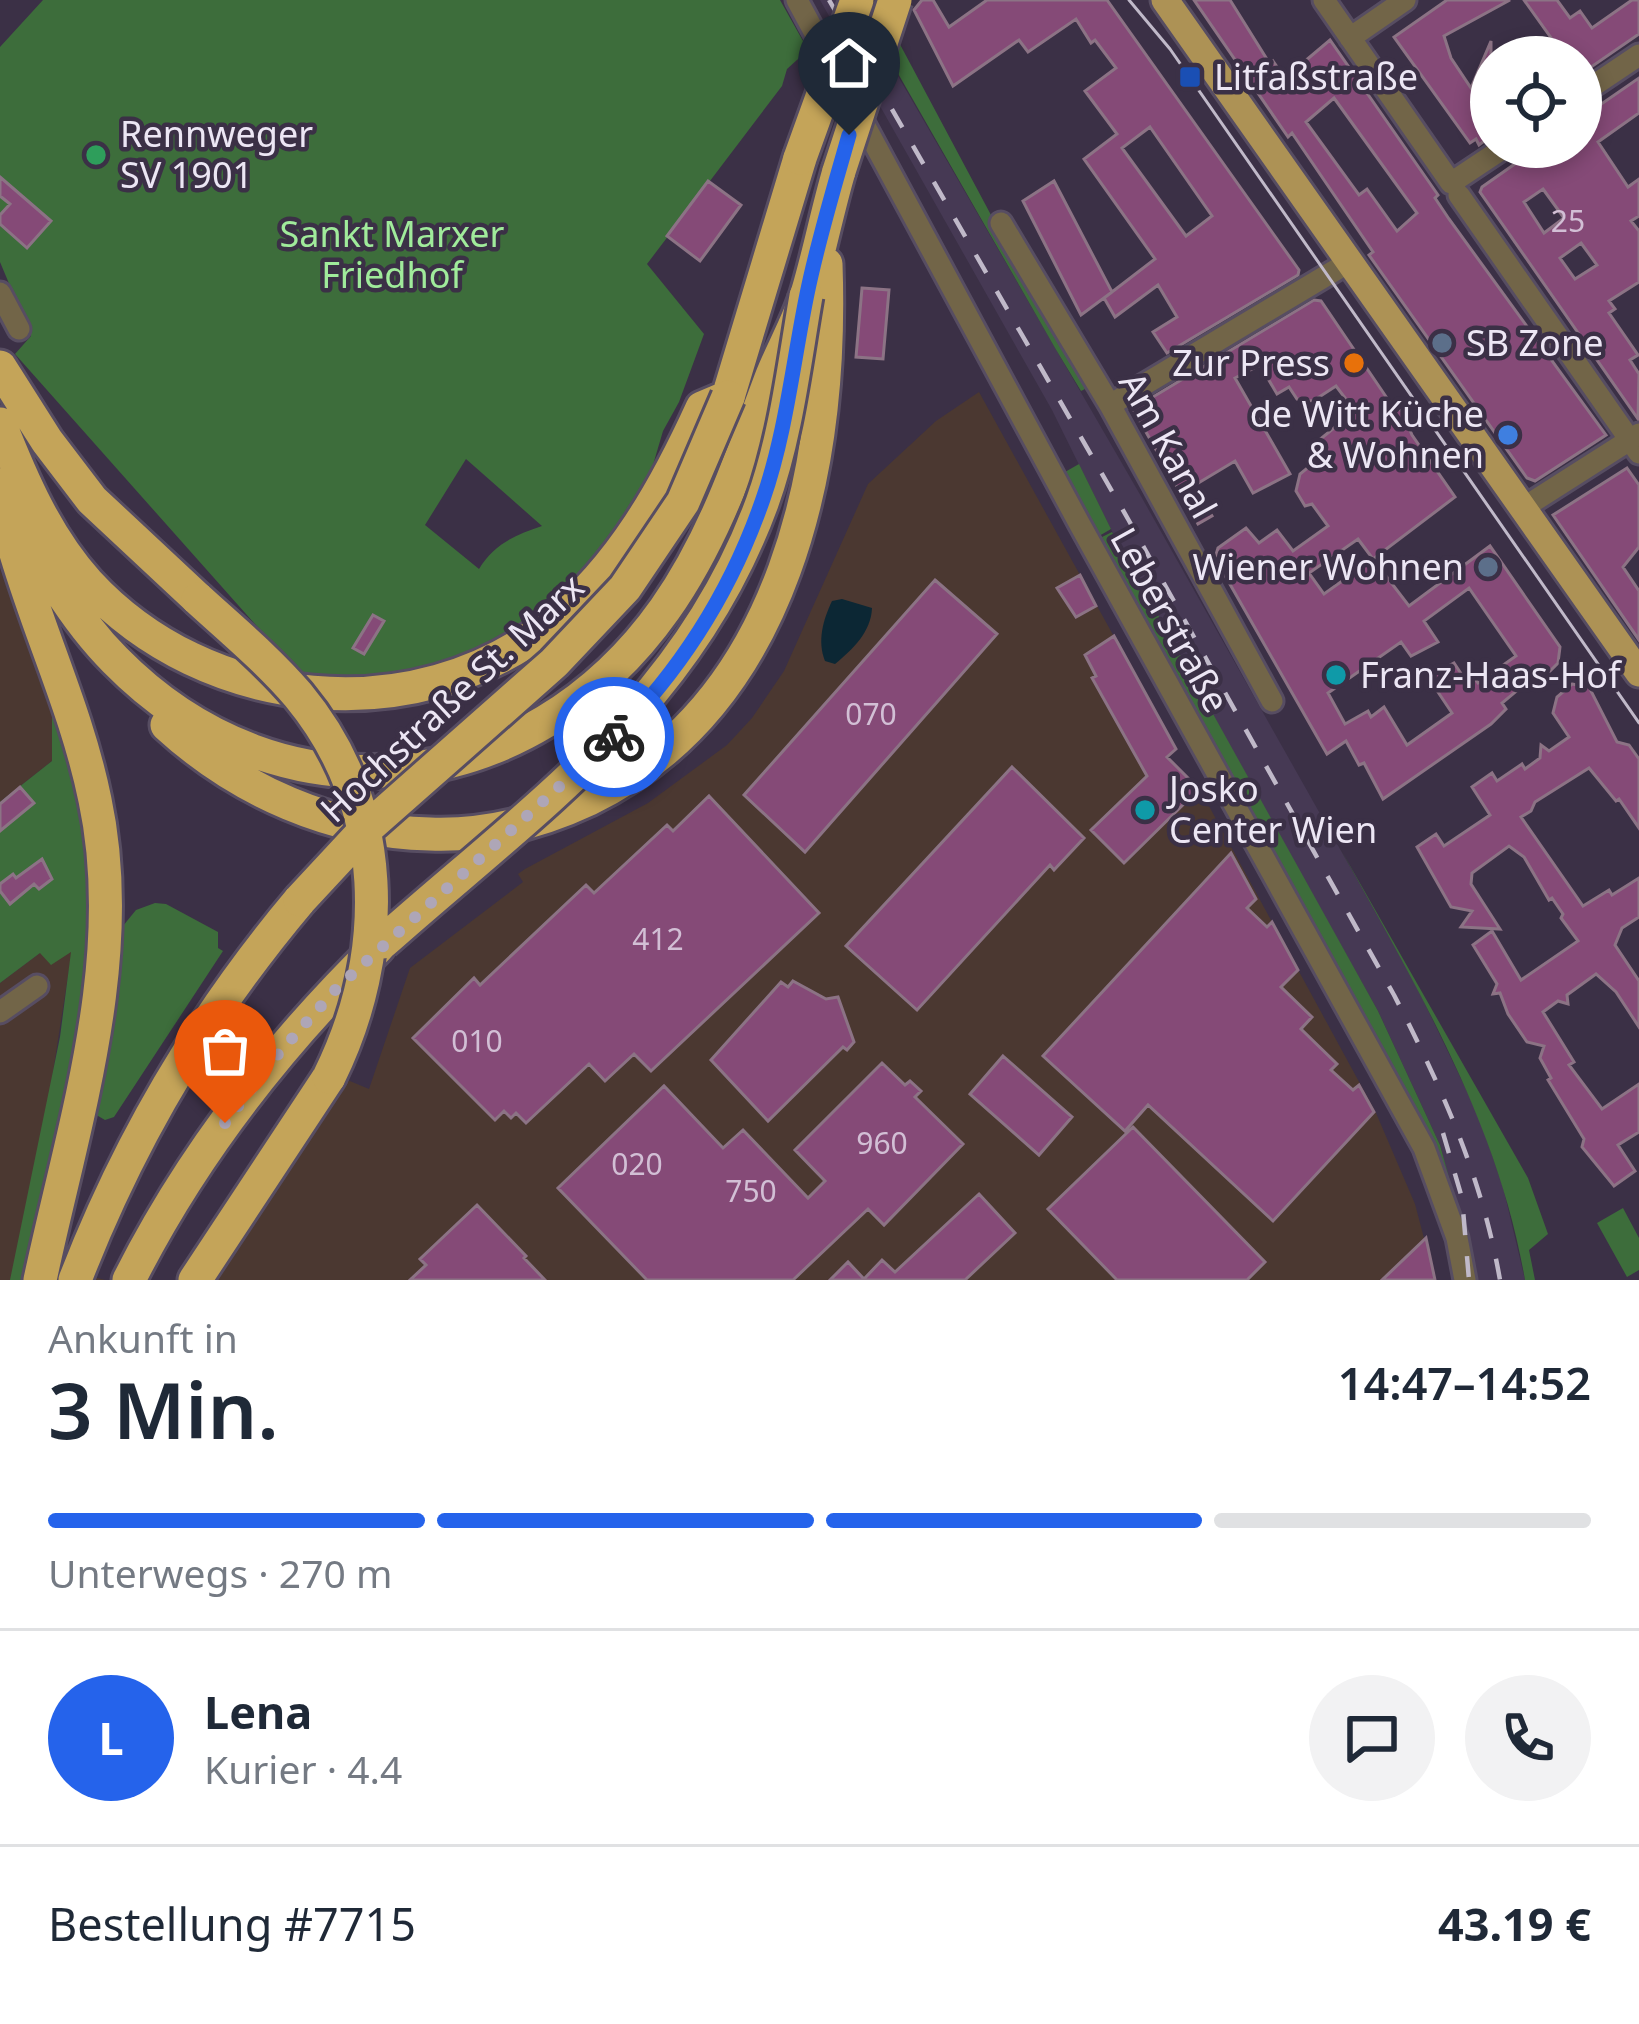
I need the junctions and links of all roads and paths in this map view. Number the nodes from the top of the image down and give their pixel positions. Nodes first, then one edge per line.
1 (797, 0) edge
2 (857, 0) edge
3 (895, 0) edge
4 (1165, 0) edge
5 (1324, 0) edge
6 (1406, 0) edge
7 (1350, 38) junction
8 (1639, 55) edge
9 (1602, 80) edge
10 (1481, 168) edge
11 (1460, 187) junction
12 (825, 219) junction
13 (1001, 223) dead end
14 (1349, 262) junction
15 (0, 293) edge
16 (806, 296) junction
17 (19, 328) dead end
18 (0, 367) edge
19 (728, 398) junction
20 (1110, 405) junction
21 (0, 424) edge
22 (1636, 442) edge
23 (0, 489) edge
24 (1523, 508) junction
25 (117, 663) junction
26 (1639, 674) edge
27 (1272, 701) dead end
28 (37, 986) dead end
29 (0, 1012) edge
30 (40, 1280) edge
31 (75, 1280) edge
32 (129, 1280) edge
33 (195, 1280) edge
34 (1465, 1280) edge

1 - 34 street, Leberstraße
2 - 19 highway, Hochstraße St. Marx, bridge
3 - 12 highway, bridge
4 - 14 main road
5 - 7 street
6 - 7 street
7 - 11 street
8 - 9 street
10 - 11 street
11 - 22 street
12 - 16 highway
12 - 25 highway
13 - 20 street, Am Kanal
14 - 20 street
14 - 24 main road
15 - 17 street
16 - 25 highway, bridge
16 - 32 highway, bridge
18 - 33 highway, bridge
19 - 21 highway
19 - 31 highway, Hochstraße St. Marx, bridge
20 - 27 street, Am Kanal
22 - 24 street
23 - 25 highway
23 - 30 highway
24 - 26 main road
28 - 29 street

